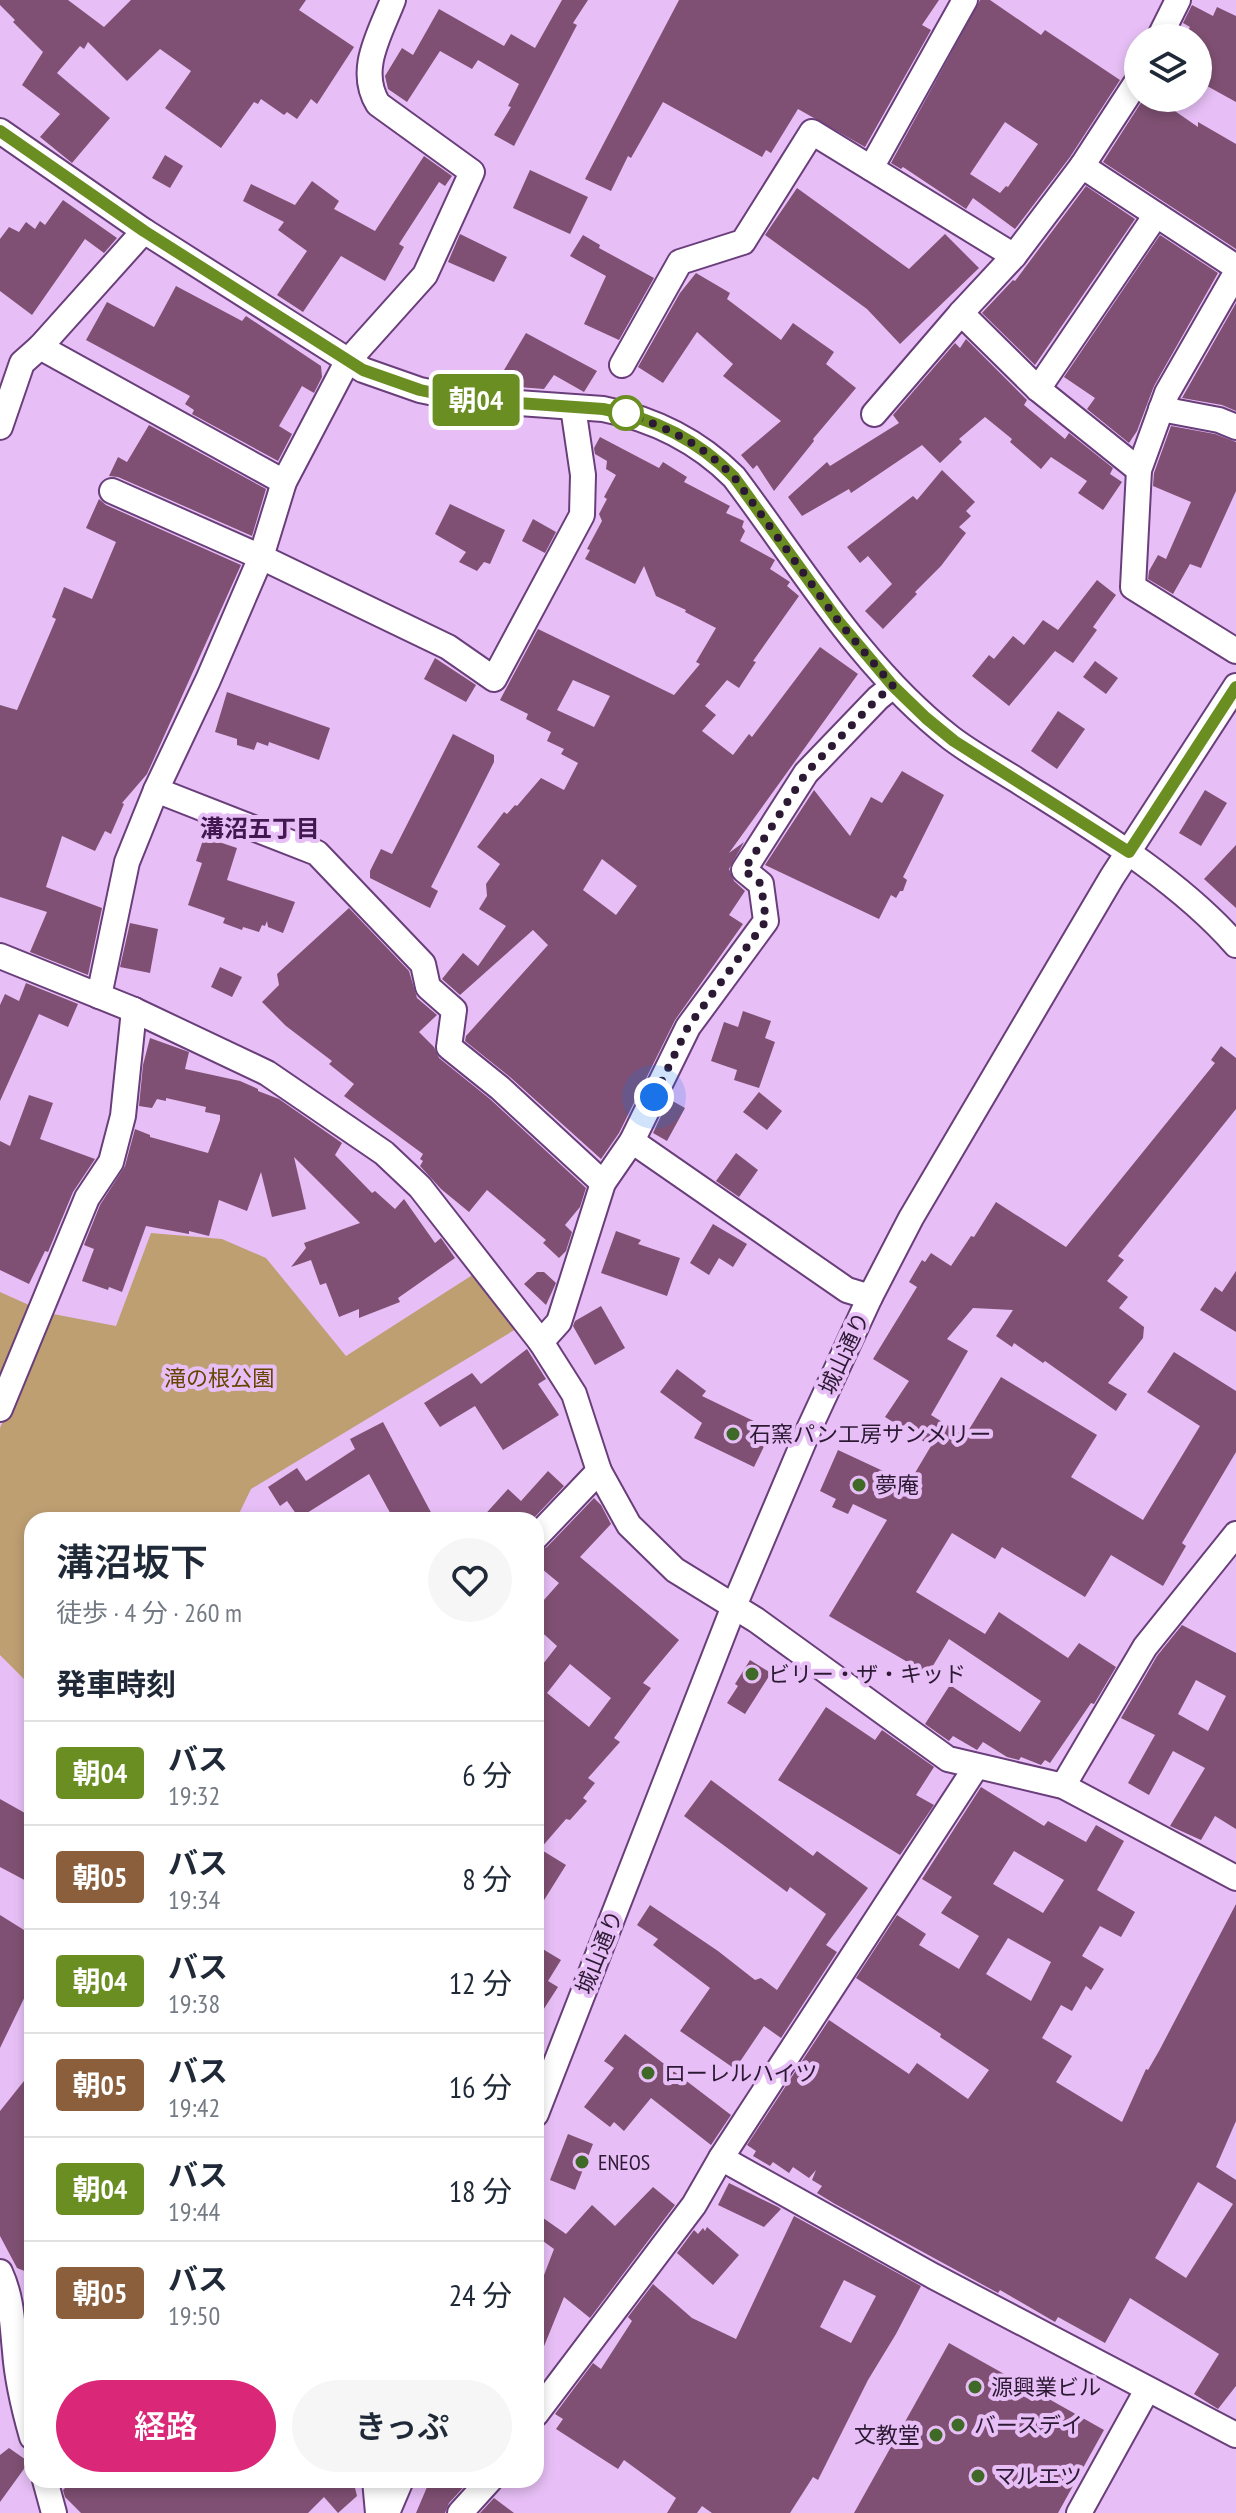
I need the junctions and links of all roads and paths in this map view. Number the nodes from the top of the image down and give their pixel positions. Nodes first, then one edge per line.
1 (393, 0) edge
2 (965, 0) edge
3 (1178, 0) edge
4 (1166, 24) edge
5 (1124, 102) edge
6 (0, 131) edge
7 (1082, 166) junction
8 (871, 168) junction
9 (1156, 215) junction
10 (144, 231) junction
11 (1014, 256) junction
12 (1236, 267) edge
13 (1236, 273) edge
14 (961, 313) junction
15 (40, 347) junction
16 (347, 362) junction
17 (622, 365) dead end
18 (1038, 389) junction
19 (573, 407) junction
20 (1161, 409) junction
21 (874, 414) dead end
22 (0, 427) edge
23 (1236, 427) edge
24 (1139, 470) junction
25 (284, 482) junction
26 (112, 491) dead end
27 (261, 557) junction
28 (1236, 651) edge
29 (893, 686) junction
30 (1236, 686) edge
31 (156, 790) junction
32 (1129, 852) junction
33 (1236, 945) edge
34 (0, 956) edge
35 (99, 996) junction
36 (134, 1010) junction
37 (632, 1141) junction
38 (603, 1183) junction
39 (870, 1297) junction
40 (541, 1342) junction
41 (0, 1409) edge
42 (599, 1471) junction
43 (544, 1529) edge
44 (1236, 1534) edge
45 (734, 1606) junction
46 (976, 1767) junction
47 (1063, 1786) junction
48 (1236, 1878) edge
49 (544, 2093) edge
50 (721, 2158) junction
51 (14, 2284) edge
52 (1147, 2390) junction
53 (544, 2403) edge
54 (24, 2410) edge
55 (1236, 2435) edge
56 (47, 2488) edge
57 (376, 2488) edge
58 (398, 2488) edge
59 (483, 2488) edge
60 (54, 2513) edge
61 (378, 2513) edge
62 (387, 2513) edge
63 (460, 2513) edge
64 (1079, 2513) edge

1 - 16 street
2 - 8 street
3 - 4 street
5 - 7 street
6 - 10 street
7 - 9 street
7 - 11 street
8 - 11 street
8 - 17 street
9 - 12 street
9 - 18 street
10 - 15 street
10 - 16 street
11 - 14 street
13 - 20 street
14 - 18 street
14 - 21 street
15 - 22 street
15 - 25 street
16 - 19 street
16 - 25 street
18 - 24 street
19 - 27 street
19 - 29 street
20 - 23 street
20 - 24 street
24 - 28 street
25 - 27 street
26 - 27 street
27 - 31 street
29 - 32 street
29 - 37 street
30 - 32 street, 城山通り
31 - 35 street
31 - 38 street
32 - 33 street
32 - 39 street, 城山通り
34 - 35 street
35 - 36 street
36 - 40 street
36 - 41 street
37 - 38 street
37 - 39 street
38 - 40 street
39 - 45 street, 城山通り
40 - 42 street
42 - 43 street
42 - 45 street
44 - 47 street
45 - 46 street
45 - 49 street, 城山通り
46 - 47 street
46 - 50 street
47 - 48 street
50 - 52 street
50 - 53 street
51 - 54 street
52 - 55 street
52 - 64 street
56 - 60 street
57 - 61 street
58 - 62 street
59 - 63 street

